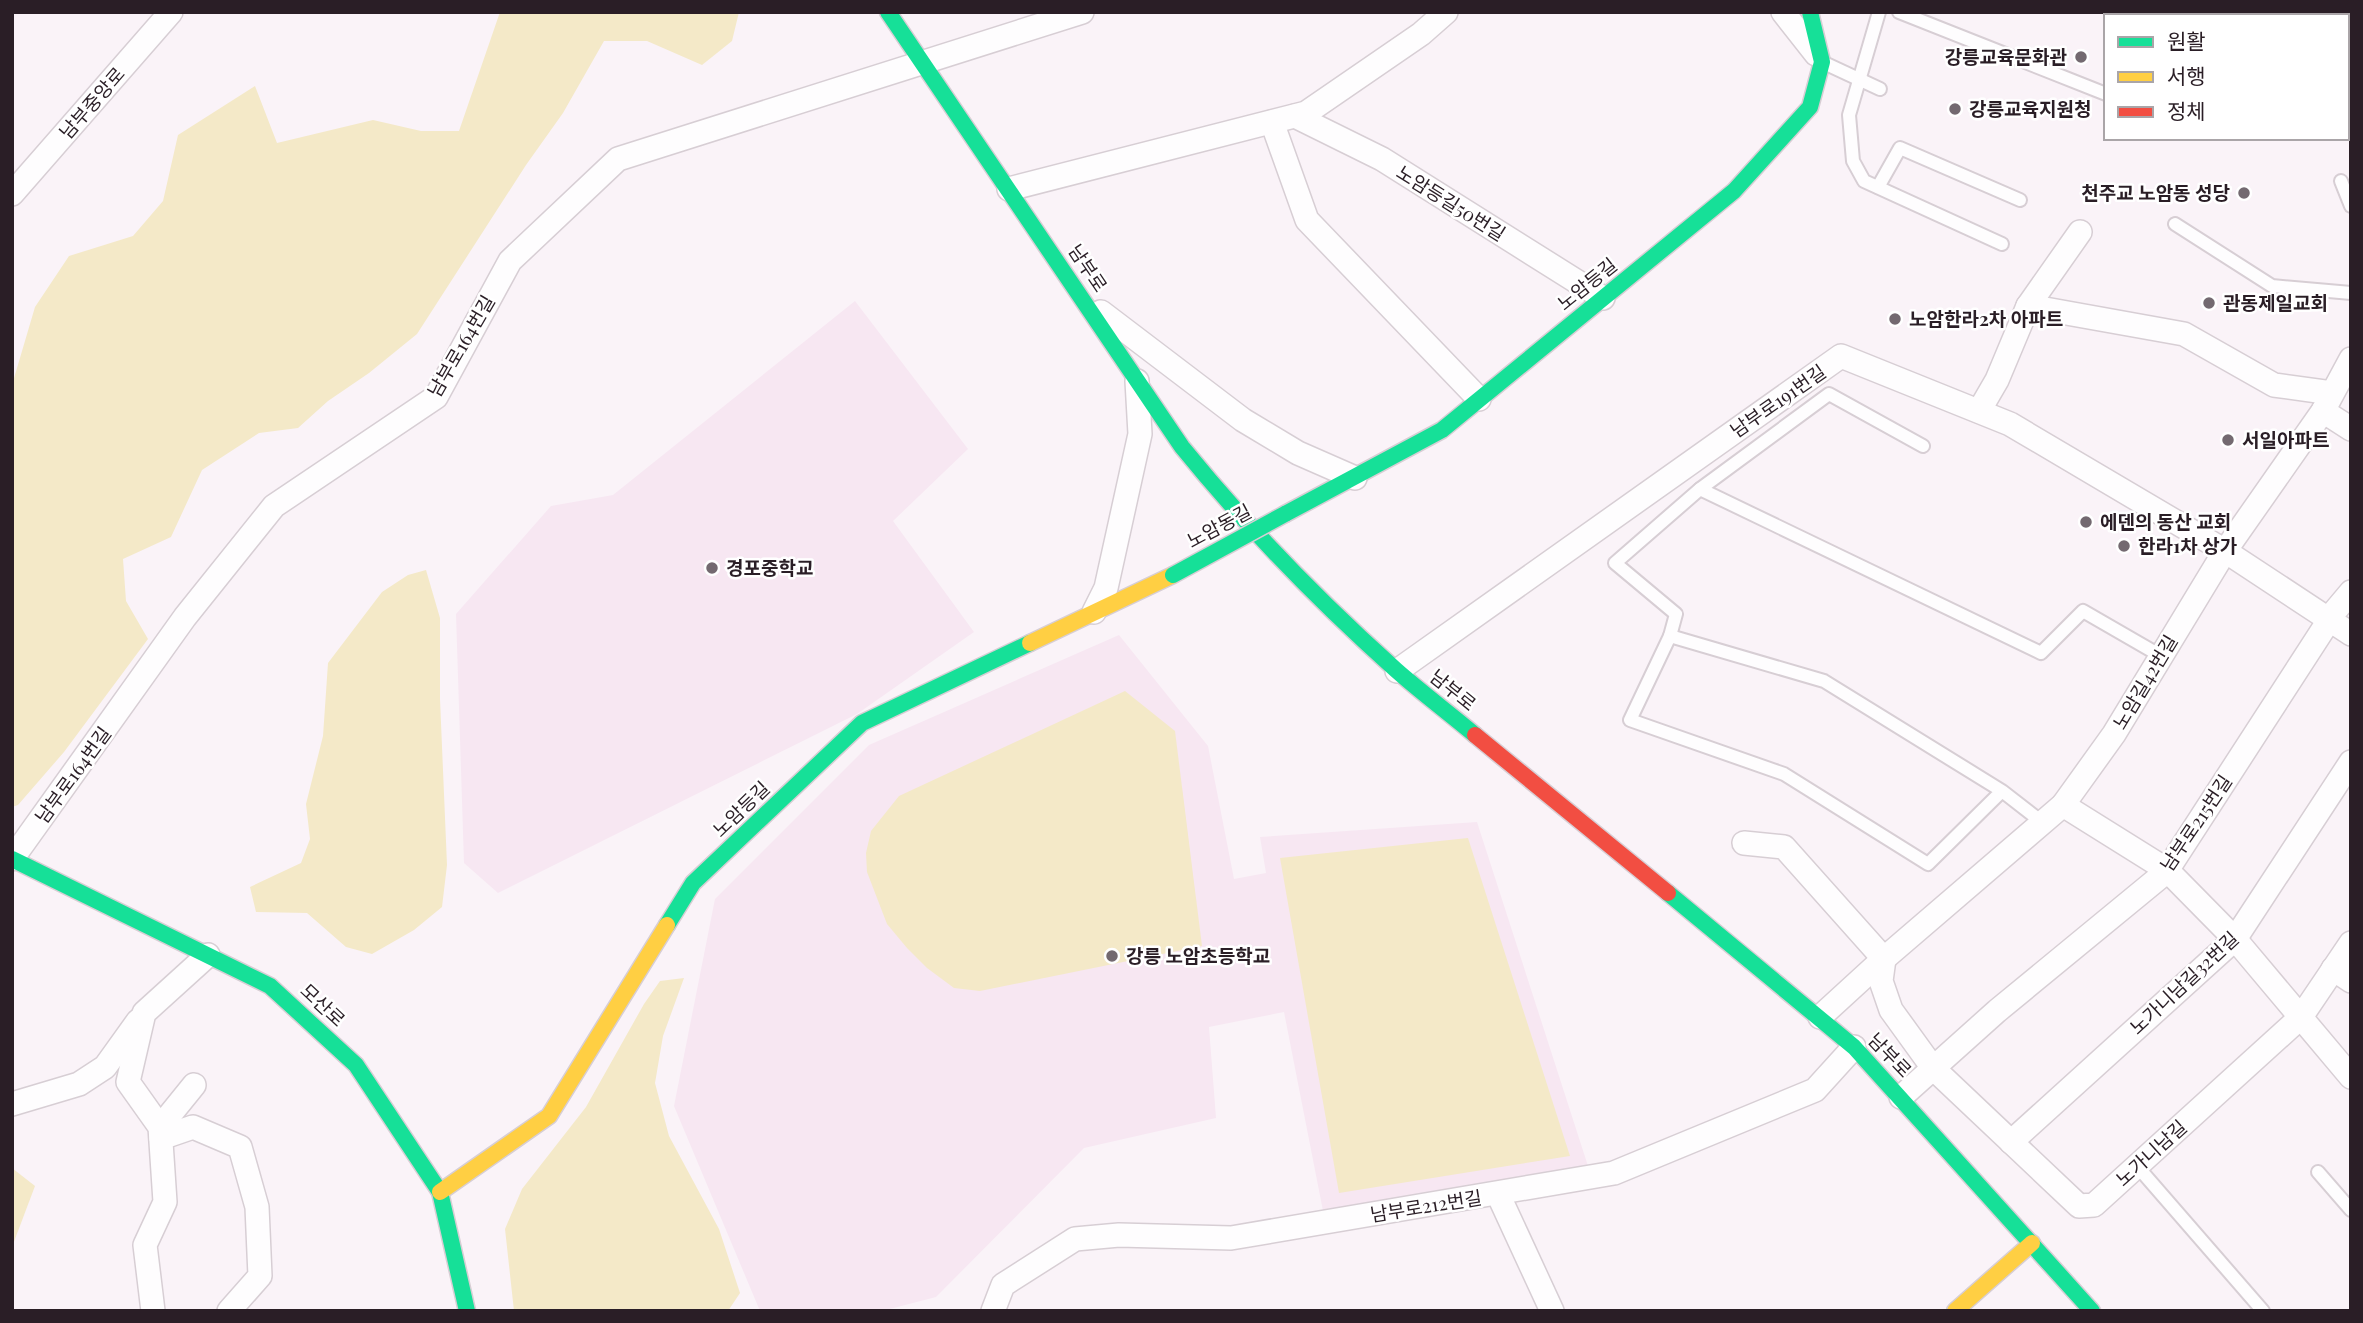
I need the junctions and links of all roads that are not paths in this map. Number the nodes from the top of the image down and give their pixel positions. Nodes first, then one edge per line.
1 (172, 12) edge
2 (887, 12) edge
3 (1082, 12) edge
4 (1446, 12) edge
5 (1783, 12) edge
6 (1810, 12) edge
7 (1879, 12) edge
8 (1899, 12) edge
9 (1822, 62) junction
10 (922, 63) junction
11 (1859, 79) junction
12 (1880, 89) dead end
13 (2104, 93) edge
14 (1295, 116) junction
15 (1272, 122) junction
16 (2341, 181) dead end
17 (1878, 187) junction
18 (1009, 189) junction
19 (12, 194) edge
20 (2020, 200) dead end
21 (2351, 206) edge
22 (2175, 224) dead end
23 (2080, 232) dead end
24 (2002, 244) dead end
25 (2351, 293) edge
26 (1083, 298) junction
27 (1603, 298) junction
28 (2028, 306) junction
29 (2351, 359) edge
30 (1137, 378) junction
31 (1479, 399) junction
32 (2327, 402) junction
33 (1979, 411) junction
34 (2351, 429) edge
35 (1923, 446) dead end
36 (1355, 478) junction
37 (1700, 489) junction
38 (1285, 514) joint
39 (2225, 551) junction
40 (1173, 575) joint
41 (2351, 592) edge
42 (1094, 612) junction
43 (2330, 618) junction
44 (2351, 634) edge
45 (1670, 636) junction
46 (2161, 656) junction
47 (1397, 671) junction
48 (2351, 762) edge
49 (2002, 792) junction
50 (2063, 805) junction
51 (2042, 822) junction
52 (1744, 843) dead end
53 (12, 859) edge
54 (2167, 870) junction
55 (2235, 939) junction
56 (2351, 943) edge
57 (208, 955) junction
58 (1884, 959) junction
59 (2342, 975) edge
60 (144, 1013) junction
61 (1820, 1017) junction
62 (2301, 1017) junction
63 (1854, 1047) junction
64 (1933, 1068) junction
65 (2351, 1077) edge
66 (194, 1086) dead end
67 (1901, 1097) junction
68 (12, 1104) edge
69 (161, 1132) junction
70 (2011, 1143) junction
71 (2137, 1166) junction
72 (2318, 1172) dead end
73 (440, 1192) junction
74 (1498, 1194) junction
75 (2351, 1210) edge
76 (2032, 1243) junction
77 (153, 1311) edge
78 (229, 1311) edge
79 (467, 1311) edge
80 (993, 1311) edge
81 (1552, 1311) edge
82 (1955, 1311) edge
83 (2092, 1311) edge
84 (2263, 1311) edge

1 - 19 street, 남부중앙로
2 - 10 street, 남부로
3 - 10 street, 남부로164번길
4 - 14 street
5 - 9 street
6 - 9 street, 노암등길
7 - 11 lane
8 - 13 lane
9 - 11 lane
9 - 27 street, 노암등길
10 - 18 street, 남부로
10 - 53 street, 남부로164번길
11 - 12 lane
11 - 17 lane
14 - 15 street
14 - 27 street, 노암등길50번길
15 - 18 street
15 - 31 street
16 - 21 lane
17 - 20 lane
17 - 24 lane
18 - 26 street, 남부로
22 - 25 lane
23 - 28 street
26 - 30 street, 남부로
26 - 36 street
27 - 31 street, 노암등길
28 - 32 street
28 - 33 street
29 - 32 street, 노암길42번길
30 - 42 street
30 - 47 street, 남부로
31 - 36 street, 노암등길
32 - 34 street
32 - 39 street, 노암길42번길
33 - 39 street, 남부로191번길
33 - 47 street, 남부로191번길
35 - 37 lane
36 - 38 street, 노암등길
37 - 45 lane
37 - 46 lane
38 - 40 street, 노암동길, bridge
39 - 43 street, 남부로191번길
39 - 46 street, 노암길42번길
40 - 42 street, 노암등길
41 - 43 street, 남부로215번길
42 - 73 street, 노암등길
43 - 44 street, 남부로191번길
43 - 54 street, 남부로215번길
45 - 49 lane
45 - 49 lane
46 - 50 street, 노암길42번길
47 - 61 street, 남부로
48 - 55 street, 노가니남길32번길
49 - 51 lane
50 - 51 street, 노암길42번길
50 - 54 street
51 - 58 street, 노암길42번길
52 - 58 street
53 - 57 street, 모산로
54 - 55 street
54 - 64 street, 남부로215번길
55 - 62 street
55 - 70 street, 노가니남길32번길
56 - 59 street, 노가니남길
57 - 60 street
57 - 73 street, 모산로
58 - 61 street, 노암길42번길
58 - 64 street
59 - 62 street, 노가니남길
60 - 68 street
60 - 69 street
61 - 63 street, 남부로
62 - 65 street
62 - 71 street, 노가니남길
63 - 67 street, 남부로
63 - 74 street, 남부로212번길
64 - 67 street, 남부로215번길
64 - 70 street, 노가니남길
66 - 69 street
67 - 76 street, 남부로
69 - 77 street
69 - 78 street
70 - 71 street, 노가니남길
71 - 84 lane
72 - 75 lane
73 - 79 street, 모산로
74 - 80 street, 남부로212번길
74 - 81 street
76 - 82 street
76 - 83 street, 남부로

